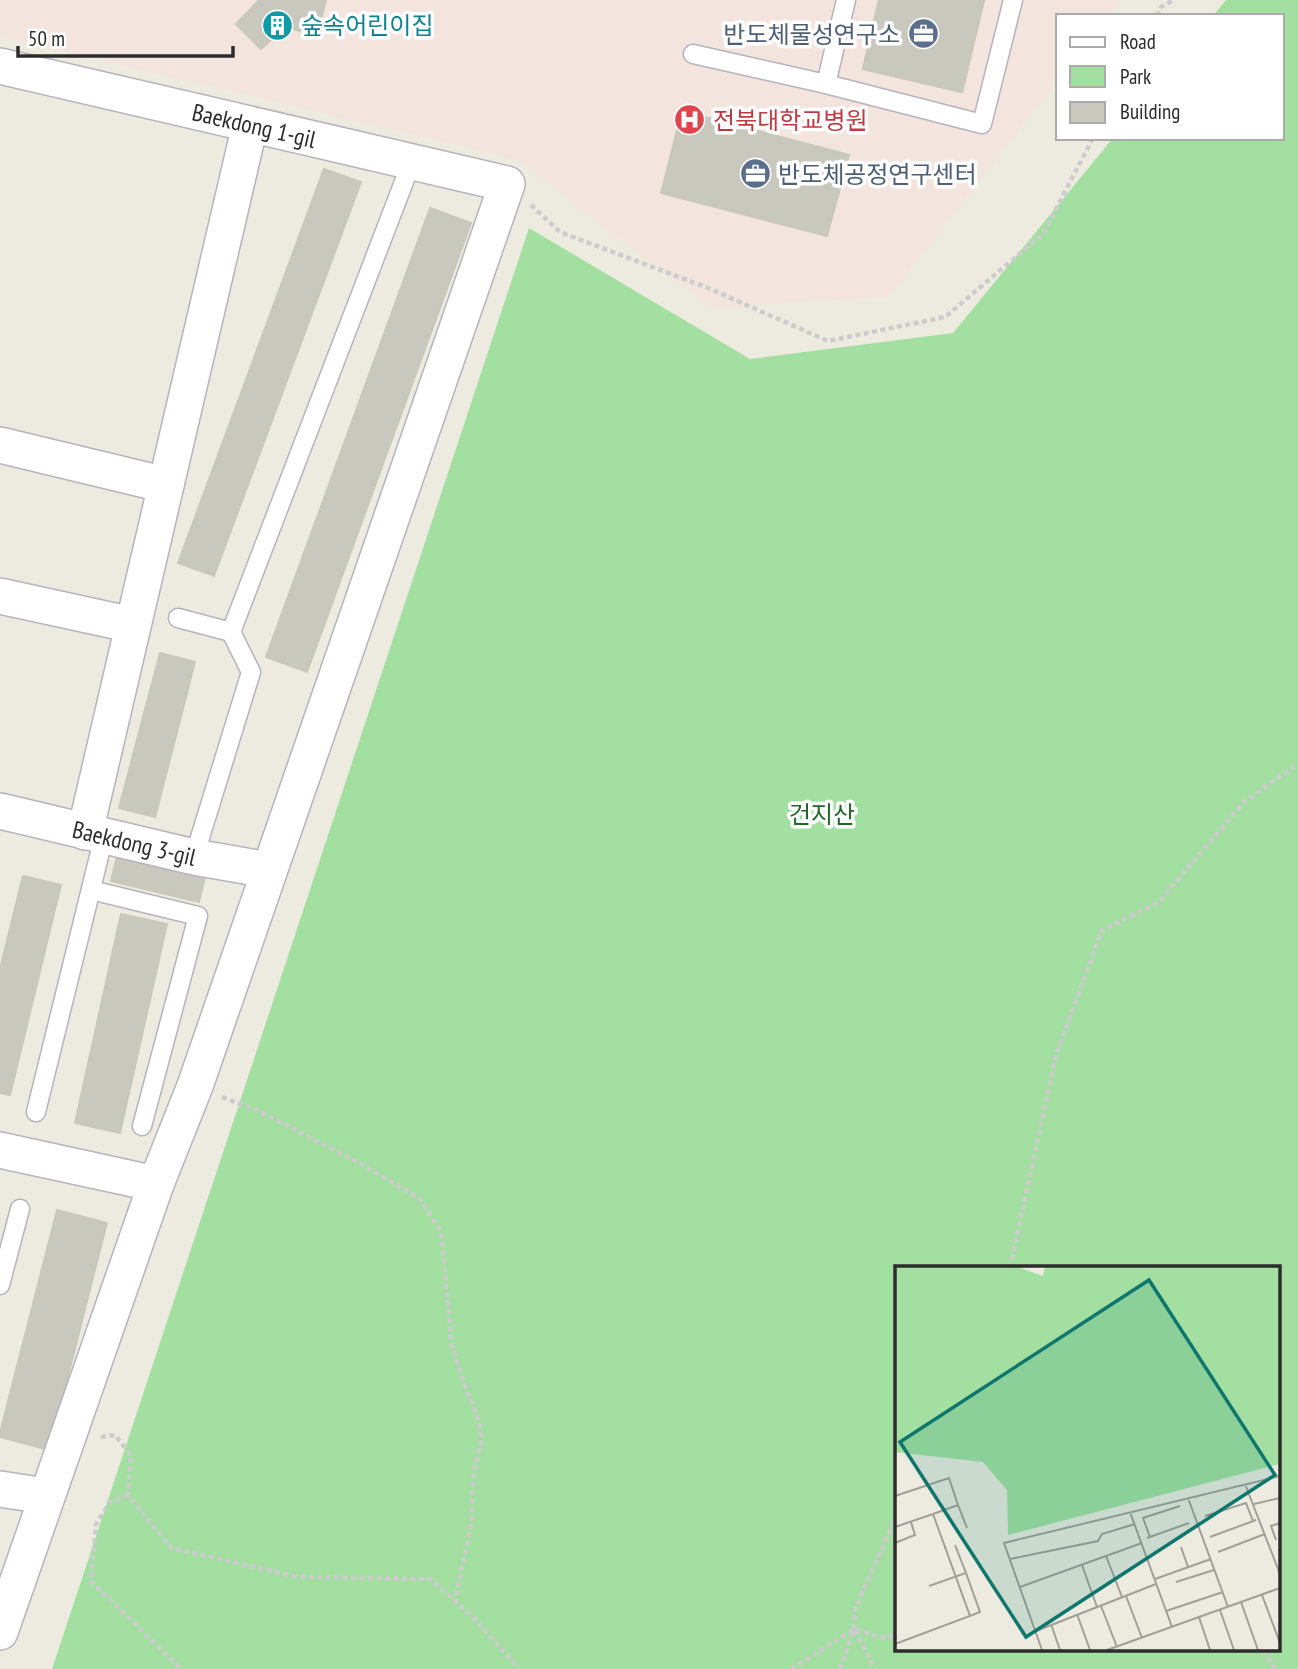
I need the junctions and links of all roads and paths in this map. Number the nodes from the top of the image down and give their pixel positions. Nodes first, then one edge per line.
1 (846, 0) edge
2 (1013, 0) edge
3 (1174, 0) edge
4 (1158, 14) edge
5 (692, 54) dead end
6 (0, 66) edge
7 (826, 84) junction
8 (250, 125) junction
9 (1092, 140) edge
10 (412, 161) junction
11 (507, 184) junction
12 (0, 445) edge
13 (166, 485) junction
14 (0, 596) edge
15 (178, 618) dead end
16 (134, 625) junction
17 (232, 632) junction
18 (1298, 764) edge
19 (0, 811) edge
20 (95, 834) junction
21 (194, 857) junction
22 (268, 870) junction
23 (91, 890) junction
24 (195, 1086) junction
25 (36, 1112) dead end
26 (142, 1126) dead end
27 (0, 1150) edge
28 (156, 1184) junction
29 (20, 1209) dead end
30 (1010, 1266) edge
31 (0, 1285) edge
32 (66, 1442) junction
33 (0, 1489) edge
34 (128, 1495) junction
35 (46, 1496) junction
36 (895, 1519) edge
37 (455, 1601) junction
38 (854, 1629) junction
39 (0, 1632) edge
40 (895, 1632) edge
41 (1264, 1652) edge
42 (181, 1669) edge
43 (519, 1669) edge
44 (792, 1669) edge
45 (840, 1669) edge
46 (875, 1669) edge
47 (1275, 1669) edge

1 - 7 lane
2 - 7 lane
3 - 4 path
5 - 7 lane
6 - 8 street, Baekdong 1-gil
8 - 10 street, Baekdong 1-gil
8 - 13 street
9 - 11 path
10 - 11 street, Baekdong 1-gil
10 - 17 lane
11 - 22 street
12 - 13 street
13 - 16 street
14 - 16 street
15 - 17 lane
16 - 20 street
17 - 21 lane
18 - 30 path
19 - 20 street, Baekdong 3-gil
20 - 21 street, Baekdong 3-gil
20 - 23 lane
21 - 22 street, Baekdong 3-gil
22 - 24 street
23 - 25 lane
23 - 26 lane
24 - 28 street
24 - 37 path
27 - 28 street
28 - 32 street
29 - 31 lane
32 - 34 path
32 - 35 street
33 - 35 street
34 - 37 path
34 - 42 path
35 - 39 street
36 - 38 path
37 - 43 path
38 - 40 path
38 - 44 path
38 - 45 path
38 - 46 path
41 - 47 path

